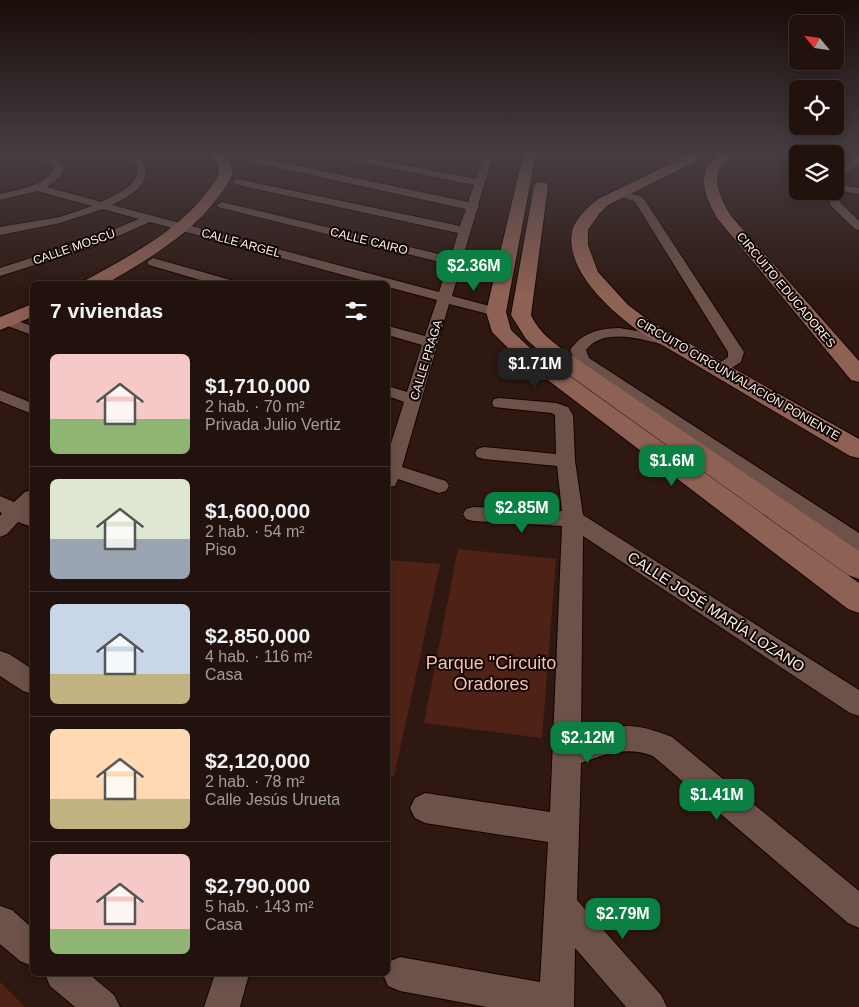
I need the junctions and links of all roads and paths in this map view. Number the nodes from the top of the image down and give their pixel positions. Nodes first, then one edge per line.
1 (75, 199) edge
2 (116, 199) edge
3 (209, 199) edge
4 (226, 199) edge
5 (317, 199) edge
6 (436, 199) edge
7 (476, 199) edge
8 (520, 199) edge
9 (539, 199) edge
10 (610, 199) edge
11 (638, 199) edge
12 (714, 199) edge
13 (834, 200) edge
14 (222, 205) junction
15 (100, 206) junction
16 (474, 207) junction
17 (148, 219) junction
18 (859, 227) edge
19 (189, 229) junction
20 (0, 231) edge
21 (466, 231) junction
22 (153, 262) junction
23 (457, 262) junction
24 (0, 272) edge
25 (97, 281) edge
26 (119, 281) edge
27 (219, 281) edge
28 (379, 281) edge
29 (390, 284) edge
30 (445, 299) junction
31 (30, 312) edge
32 (496, 312) junction
33 (15, 327) edge
34 (390, 331) edge
35 (668, 341) junction
36 (431, 343) junction
37 (720, 369) junction
38 (859, 375) edge
39 (390, 392) edge
40 (0, 395) edge
41 (413, 400) junction
42 (500, 404) dead end
43 (30, 408) edge
44 (859, 450) edge
45 (484, 453) dead end
46 (566, 461) junction
47 (390, 470) edge
48 (390, 473) edge
49 (439, 486) dead end
50 (30, 499) edge
51 (16, 511) edge
52 (473, 514) dead end
53 (573, 519) junction
54 (0, 528) edge
55 (859, 544) edge
56 (859, 567) edge
57 (859, 600) edge
58 (0, 662) edge
59 (30, 682) edge
60 (859, 704) edge
61 (567, 754) junction
62 (426, 808) dead end
63 (564, 829) junction
64 (560, 905) junction
65 (859, 912) edge
66 (0, 922) edge
67 (30, 947) edge
68 (400, 974) dead end
69 (64, 976) edge
70 (231, 976) edge
71 (556, 1005) edge
72 (102, 1007) edge
73 (222, 1007) edge
74 (649, 1007) edge

1 - 15 street, CALLE ARGEL
2 - 15 street
3 - 19 main road
4 - 14 main road
5 - 21 street
6 - 16 street
7 - 16 street, CALLE PRAGA
8 - 32 main road
9 - 56 main road
10 - 35 main road, CIRCUITO CIRCUNVALACIÓN PONIENTE
11 - 37 street
12 - 38 main road, CIRCUITO EDUCADORES
13 - 18 street
14 - 19 main road
14 - 23 street, CALLE CAIRO
15 - 17 street, CALLE ARGEL
15 - 20 street
16 - 21 street, CALLE PRAGA
17 - 19 street, CALLE ARGEL
17 - 24 street, CALLE MOSCÚ
19 - 22 main road
19 - 25 main road
19 - 28 street, CALLE ARGEL
21 - 23 street, CALLE PRAGA
22 - 26 main road
22 - 27 street
23 - 30 street, CALLE PRAGA
29 - 30 street, CALLE ARGEL
30 - 32 street, CALLE ARGEL
30 - 36 street, CALLE PRAGA
31 - 33 main road
32 - 57 main road
34 - 36 street
35 - 37 main road, CIRCUITO CIRCUNVALACIÓN PONIENTE
35 - 55 street
36 - 41 street, CALLE PRAGA
37 - 44 main road, CIRCUITO CIRCUNVALACIÓN PONIENTE
39 - 41 street
40 - 43 street
41 - 47 street, CALLE PRAGA
42 - 46 street
45 - 46 street
46 - 53 street
48 - 49 street
50 - 51 street
51 - 54 street
52 - 53 street
53 - 60 street, CALLE JOSÉ MARÍA LOZANO
53 - 61 street
58 - 59 street
61 - 63 street
61 - 65 street
62 - 63 street
63 - 64 street
64 - 71 street
64 - 74 street
66 - 67 street
68 - 71 street
69 - 72 street
70 - 73 street

